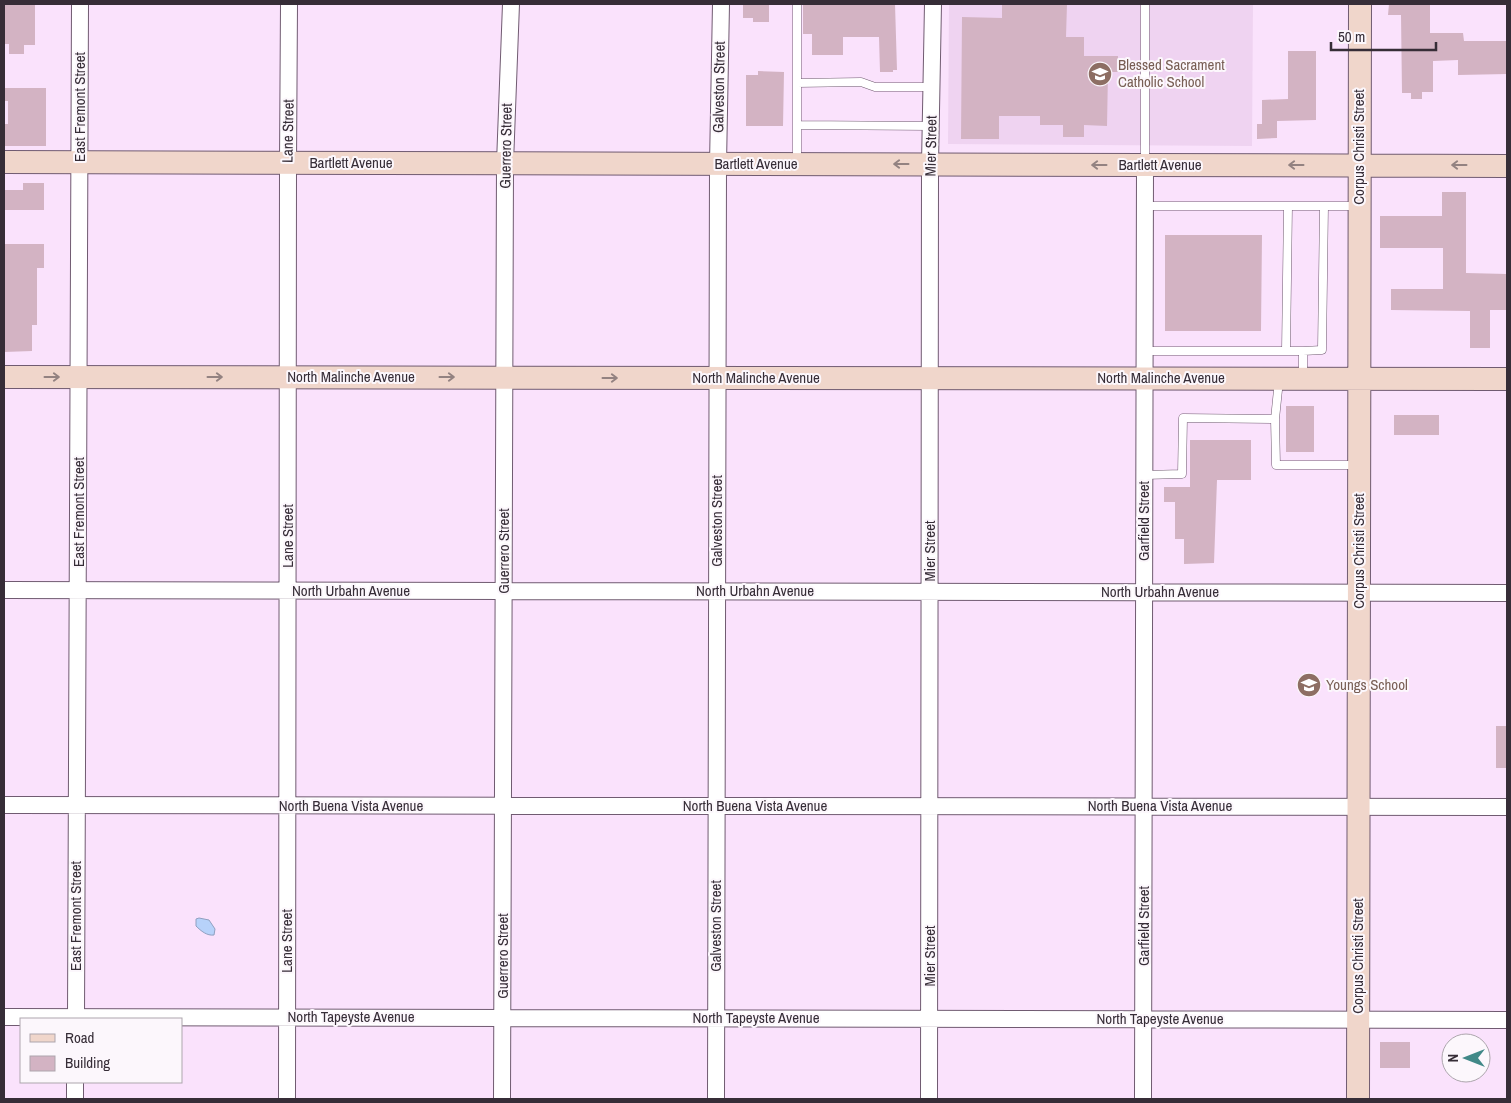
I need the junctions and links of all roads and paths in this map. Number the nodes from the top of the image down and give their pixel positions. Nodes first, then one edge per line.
1 (80, 4) edge
2 (289, 4) edge
3 (511, 4) edge
4 (721, 4) edge
5 (797, 4) edge
6 (933, 4) edge
7 (1145, 4) edge
8 (1360, 4) edge
9 (797, 83) junction
10 (932, 86) junction
11 (797, 125) junction
12 (931, 126) junction
13 (4, 162) edge
14 (80, 163) junction
15 (288, 163) junction
16 (505, 163) junction
17 (718, 164) junction
18 (797, 164) junction
19 (930, 164) junction
20 (1145, 165) junction
21 (1359, 165) junction
22 (1507, 166) edge
23 (1145, 206) junction
24 (1288, 206) junction
25 (1324, 206) junction
26 (1359, 206) junction
27 (1286, 350) junction
28 (1144, 351) junction
29 (1303, 351) junction
30 (4, 376) edge
31 (80, 377) junction
32 (288, 377) junction
33 (505, 378) junction
34 (718, 378) junction
35 (930, 378) junction
36 (1279, 378) junction
37 (1303, 378) junction
38 (1144, 379) junction
39 (1359, 379) junction
40 (1507, 379) edge
41 (1275, 419) junction
42 (1359, 465) junction
43 (1144, 475) junction
44 (4, 590) edge
45 (78, 590) junction
46 (288, 590) junction
47 (504, 591) junction
48 (717, 591) junction
49 (930, 592) junction
50 (1144, 592) junction
51 (1359, 592) junction
52 (1507, 593) edge
53 (4, 805) edge
54 (77, 805) junction
55 (288, 806) junction
56 (504, 806) junction
57 (717, 806) junction
58 (930, 806) junction
59 (1144, 806) junction
60 (1358, 806) junction
61 (1507, 807) edge
62 (4, 1017) edge
63 (287, 1017) junction
64 (76, 1018) edge
65 (503, 1018) junction
66 (716, 1018) junction
67 (930, 1019) junction
68 (1144, 1019) junction
69 (1358, 1020) junction
70 (1507, 1020) edge
71 (75, 1083) edge
72 (75, 1099) edge
73 (287, 1099) edge
74 (502, 1099) edge
75 (716, 1099) edge
76 (929, 1099) edge
77 (1143, 1099) edge
78 (1358, 1099) edge

1 - 14 street, East Fremont Street
2 - 15 street, Lane Street
3 - 16 street, Guerrero Street
4 - 17 street, Galveston Street
5 - 9 lane
6 - 10 street, Mier Street
7 - 20 lane, Garfield Street
8 - 21 main road, Corpus Christi Street
9 - 10 lane
9 - 11 lane
10 - 12 street, Mier Street
11 - 12 lane
11 - 18 lane
12 - 19 street, Mier Street
13 - 14 main road, Bartlett Avenue
14 - 15 main road, Bartlett Avenue
14 - 31 street, East Fremont Street
15 - 16 main road, Bartlett Avenue
15 - 32 street, Lane Street
16 - 17 main road, Bartlett Avenue
16 - 33 street, Guerrero Street
17 - 18 main road, Bartlett Avenue
17 - 34 street, Galveston Street
19 -> 18 main road, Bartlett Avenue
20 -> 19 main road, Bartlett Avenue
19 - 35 street, Mier Street
21 -> 20 main road, Bartlett Avenue
20 - 23 street, Garfield Street
22 -> 21 main road, Bartlett Avenue
21 - 26 main road, Corpus Christi Street
23 - 24 lane
23 - 28 street, Garfield Street
24 - 25 lane
24 - 27 lane
25 - 26 lane
25 - 29 lane
26 - 39 main road, Corpus Christi Street
27 - 28 lane
27 - 29 lane
28 - 38 street, Garfield Street
29 - 37 lane
30 -> 31 main road, North Malinche Avenue
31 -> 32 main road, North Malinche Avenue
31 - 45 street, East Fremont Street
32 -> 33 main road, North Malinche Avenue
32 - 46 street, Lane Street
33 -> 34 main road, North Malinche Avenue
33 - 47 street, Guerrero Street
34 - 35 main road, North Malinche Avenue
34 - 48 street, Galveston Street
35 - 38 main road, North Malinche Avenue
35 - 49 street, Mier Street
36 - 37 main road, North Malinche Avenue
36 - 38 main road, North Malinche Avenue
36 - 41 lane
37 - 39 main road, North Malinche Avenue
38 - 43 street, Garfield Street
39 - 40 main road, North Malinche Avenue
39 - 42 main road, Corpus Christi Street
41 - 42 lane
41 - 43 lane
42 - 51 main road, Corpus Christi Street
43 - 50 street, Garfield Street
44 - 45 street, North Urbahn Avenue
45 - 46 street, North Urbahn Avenue
45 - 54 street, East Fremont Street
46 - 47 street, North Urbahn Avenue
46 - 55 street, Lane Street
47 - 48 street, North Urbahn Avenue
47 - 56 street, Guerrero Street
48 - 49 street, North Urbahn Avenue
48 - 57 street, Galveston Street
49 - 50 street, North Urbahn Avenue
49 - 58 street, Mier Street
50 - 51 street, North Urbahn Avenue
50 - 59 street, Garfield Street
51 - 52 street, North Urbahn Avenue
51 - 60 main road, Corpus Christi Street
53 - 54 street, North Buena Vista Avenue
54 - 55 street, North Buena Vista Avenue
54 - 64 street, East Fremont Street
55 - 56 street, North Buena Vista Avenue
55 - 63 street, Lane Street
56 - 57 street, North Buena Vista Avenue
56 - 65 street, Guerrero Street
57 - 58 street, North Buena Vista Avenue
57 - 66 street, Galveston Street
58 - 59 street, North Buena Vista Avenue
58 - 67 street, Mier Street
59 - 60 street, North Buena Vista Avenue
59 - 68 street, Garfield Street
60 - 61 street, North Buena Vista Avenue
60 - 69 main road, Corpus Christi Street
62 - 64 street, North Tapeyste Avenue
63 - 64 street, North Tapeyste Avenue
63 - 65 street, North Tapeyste Avenue
63 - 73 street, Lane Street
65 - 66 street, North Tapeyste Avenue
65 - 74 street, Guerrero Street
66 - 67 street, North Tapeyste Avenue
66 - 75 street, Galveston Street
67 - 68 street, North Tapeyste Avenue
67 - 76 street, Mier Street
68 - 69 street, North Tapeyste Avenue
68 - 77 street, Garfield Street
69 - 70 street, North Tapeyste Avenue
69 - 78 main road, Corpus Christi Street
71 - 72 street

